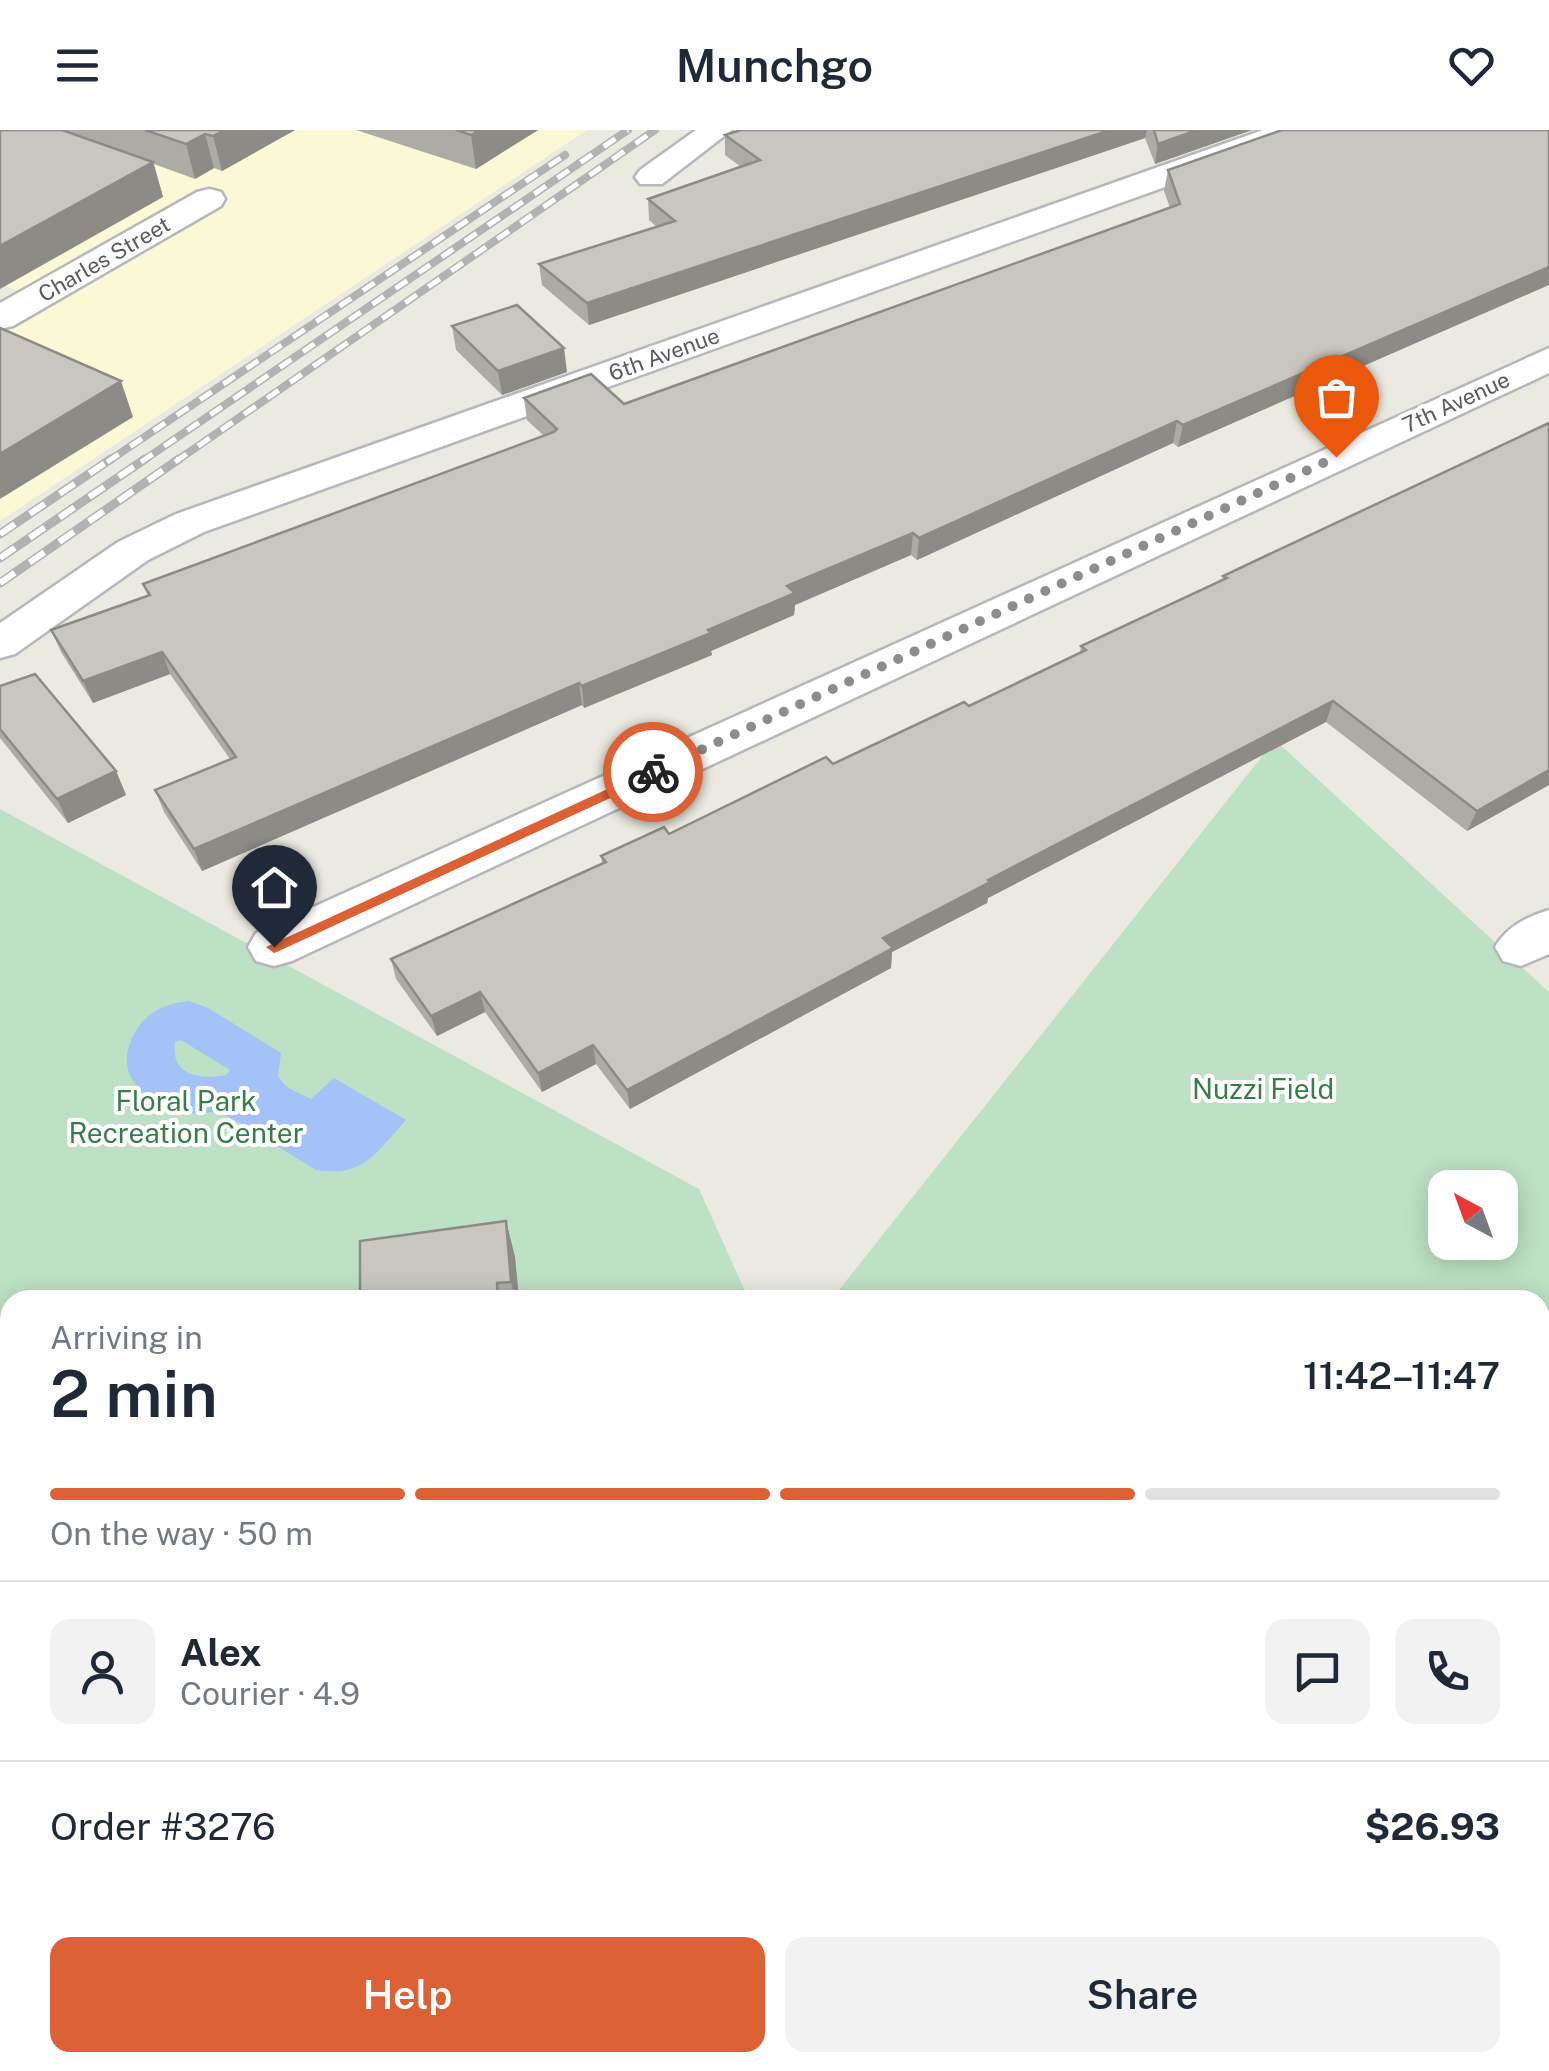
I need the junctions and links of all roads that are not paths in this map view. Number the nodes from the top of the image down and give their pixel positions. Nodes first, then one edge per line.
1 (716, 130) edge
2 (1293, 130) edge
3 (651, 177) dead end
4 (174, 186) edge
5 (0, 318) edge
6 (1549, 359) edge
7 (0, 644) edge
8 (274, 947) dead end

1 - 3 street
2 - 7 street, 6th Avenue
4 - 5 street, Charles Street
6 - 8 street, 7th Avenue

